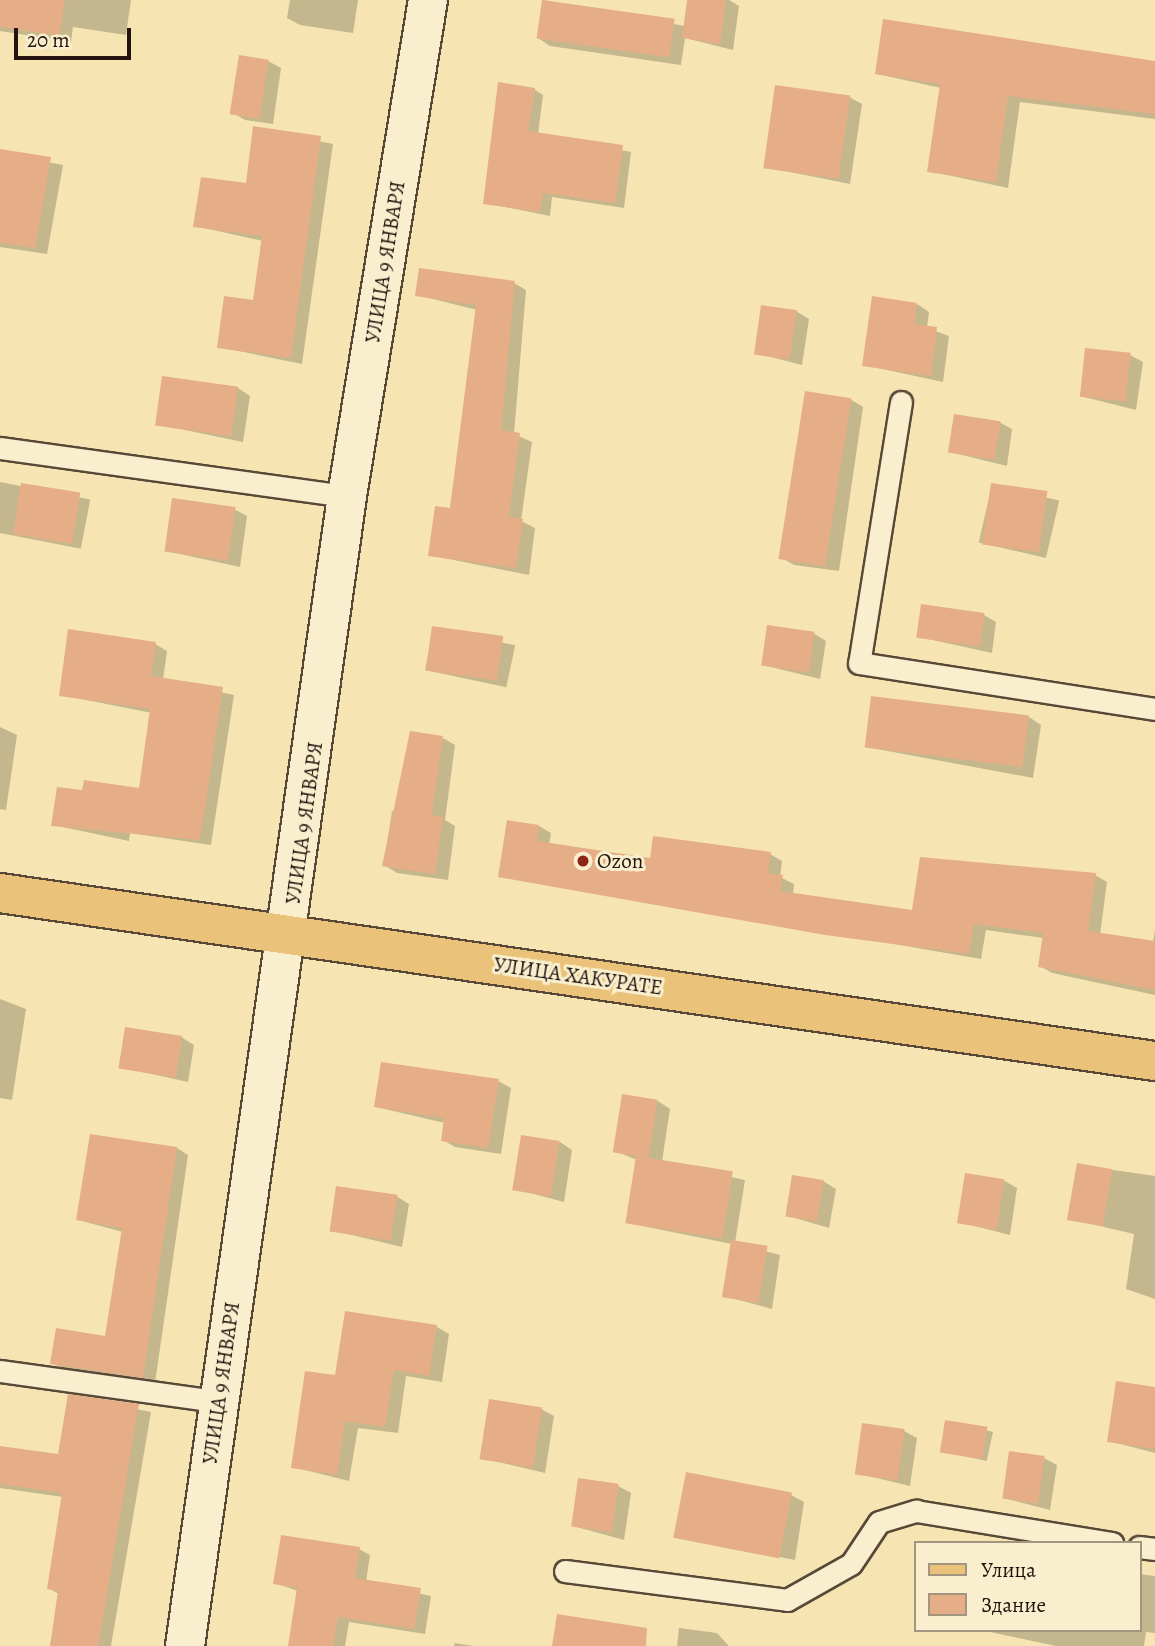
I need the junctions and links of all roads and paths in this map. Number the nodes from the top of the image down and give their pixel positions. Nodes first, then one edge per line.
1 (428, 0) edge
2 (901, 402) dead end
3 (0, 448) edge
4 (348, 496) junction
5 (1155, 709) edge
6 (0, 893) edge
7 (290, 934) junction
8 (1155, 1061) edge
9 (0, 1371) edge
10 (217, 1401) junction
11 (1100, 1541) edge
12 (565, 1572) dead end
13 (185, 1646) edge

1 - 4 street, УЛИЦА 9 ЯНВАРЯ
2 - 5 lane
3 - 4 lane
4 - 7 street, УЛИЦА 9 ЯНВАРЯ
6 - 7 main road, УЛИЦА ХАКУРАТЕ
7 - 8 main road, УЛИЦА ХАКУРАТЕ
7 - 10 street, УЛИЦА 9 ЯНВАРЯ
9 - 10 lane
10 - 13 street, УЛИЦА 9 ЯНВАРЯ
11 - 12 lane

